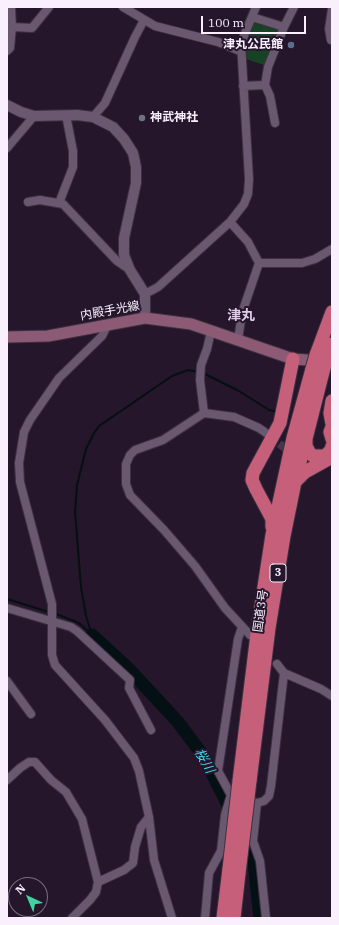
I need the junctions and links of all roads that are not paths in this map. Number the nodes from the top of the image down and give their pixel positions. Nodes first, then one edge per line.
1 (11, 7) edge
2 (49, 7) edge
3 (123, 7) edge
4 (256, 7) edge
5 (294, 7) edge
6 (332, 9) edge
7 (252, 17) junction
8 (144, 20) junction
9 (12, 27) junction
10 (284, 27) junction
11 (331, 40) dead end
12 (7, 51) edge
13 (240, 51) junction
14 (265, 85) junction
15 (243, 86) junction
16 (7, 105) edge
17 (66, 115) junction
18 (34, 116) junction
19 (93, 117) junction
20 (275, 123) dead end
21 (7, 148) edge
22 (28, 202) dead end
23 (60, 203) junction
24 (230, 222) junction
25 (332, 249) edge
26 (259, 263) junction
27 (130, 270) junction
28 (145, 294) junction
29 (332, 312) edge
30 (146, 318) junction
31 (108, 324) junction
32 (211, 331) junction
33 (7, 336) edge
34 (238, 340) junction
35 (324, 358) edge
36 (294, 359) junction
37 (332, 401) edge
38 (204, 413) junction
39 (332, 424) edge
40 (332, 427) edge
41 (269, 435) tunnel mouth
42 (306, 436) junction
43 (332, 439) edge
44 (332, 446) edge
45 (332, 457) edge
46 (289, 483) junction
47 (256, 489) junction
48 (272, 535) junction
49 (7, 608) edge
50 (52, 621) junction
51 (242, 627) junction
52 (250, 635) dead end
53 (277, 664) dead end
54 (284, 672) junction
55 (8, 685) edge
56 (332, 696) edge
57 (31, 714) dead end
58 (151, 730) dead end
59 (7, 780) edge
60 (244, 781) junction
61 (231, 794) junction
62 (257, 803) junction
63 (149, 816) junction
64 (234, 871) junction
65 (98, 882) junction
66 (72, 918) edge
67 (172, 918) edge
68 (205, 918) edge
69 (223, 918) edge
70 (234, 918) edge
71 (266, 918) edge

1 - 9 street
2 - 9 street
3 - 8 street
4 - 7 street
5 - 10 street
6 - 11 street
7 - 10 street
7 - 13 street
8 - 13 street
8 - 19 street
9 - 12 street
10 - 14 street
13 - 15 street
14 - 15 street
14 - 20 street
15 - 24 street
16 - 18 street
17 - 18 street
17 - 19 street
17 - 23 street
18 - 21 street
19 - 27 street
22 - 23 street
23 - 27 street
24 - 26 street
24 - 28 street
25 - 26 street
26 - 34 street
27 - 28 street
28 - 30 street
29 - 35 highway, 国道3号 / 3
30 - 31 main road, 内殿手光線
30 - 32 main road, 内殿手光線
31 - 33 main road, 内殿手光線
31 - 50 street
32 - 34 main road, 内殿手光線
32 - 38 street
34 - 36 main road, 内殿手光線
35 - 36 main road, 内殿手光線
35 - 42 highway, 国道3号 / 3
35 - 46 highway, 国道3号 / 3
36 - 47 highway
37 - 39 highway
38 - 41 street
38 - 51 street
40 - 43 highway
42 - 44 highway
42 - 46 highway, 国道3号 / 3
45 - 46 highway
46 - 47 highway
46 - 48 highway, 国道3号 / 3
46 - 60 highway, 国道3号 / 3
47 - 48 highway
48 - 60 highway, 国道3号 / 3
49 - 50 street
50 - 58 street
50 - 63 street
51 - 52 street
51 - 61 street
53 - 54 street
54 - 56 street
54 - 62 street
55 - 57 street
59 - 65 street
60 - 64 highway, 国道3号 / 3, bridge
61 - 62 street
61 - 68 street
62 - 71 street
63 - 65 street
63 - 67 street
64 - 69 highway, 国道3号 / 3
64 - 70 highway, 国道3号 / 3
65 - 66 street

